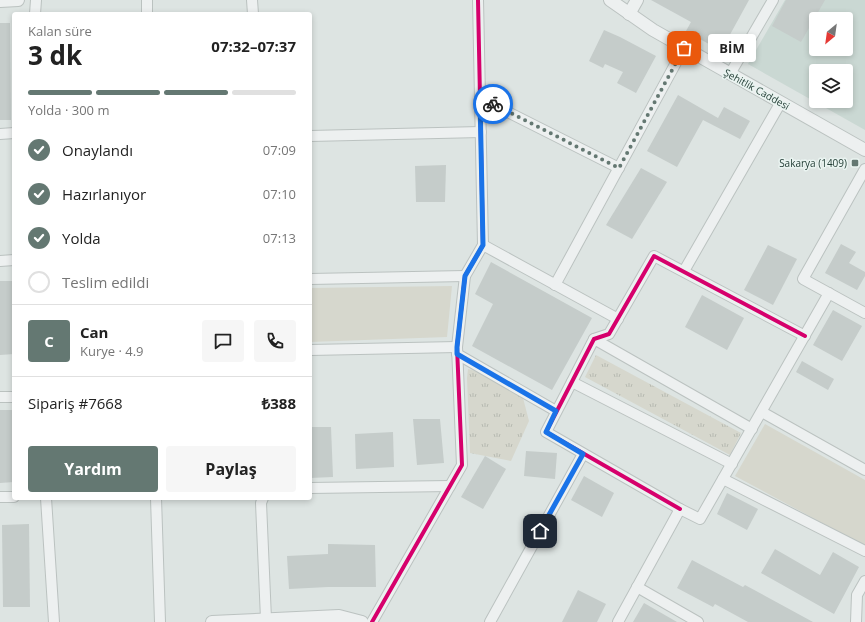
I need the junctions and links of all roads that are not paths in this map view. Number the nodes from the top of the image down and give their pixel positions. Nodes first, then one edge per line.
1 (18, 0) edge
2 (36, 0) edge
3 (147, 0) edge
4 (252, 0) edge
5 (478, 0) edge
6 (610, 0) edge
7 (637, 0) edge
8 (774, 0) edge
9 (0, 1) edge
10 (35, 12) edge
11 (147, 12) edge
12 (253, 12) edge
13 (630, 14) junction
14 (684, 48) junction
15 (730, 74) junction
16 (480, 98) junction
17 (781, 102) junction
18 (481, 132) junction
19 (12, 133) edge
20 (0, 134) edge
21 (312, 136) edge
22 (865, 150) edge
23 (619, 168) junction
24 (865, 169) edge
25 (862, 182) edge
26 (483, 245) junction
27 (12, 260) edge
28 (0, 261) edge
29 (684, 271) junction
30 (465, 276) junction
31 (312, 279) edge
32 (555, 285) junction
33 (829, 294) junction
34 (865, 313) edge
35 (618, 319) junction
36 (805, 336) junction
37 (594, 340) junction
38 (312, 350) edge
39 (457, 350) junction
40 (572, 382) junction
41 (0, 397) edge
42 (12, 397) edge
43 (556, 411) junction
44 (762, 412) junction
45 (752, 429) junction
46 (583, 454) junction
47 (732, 464) junction
48 (865, 470) edge
49 (723, 479) junction
50 (450, 486) junction
51 (312, 488) edge
52 (0, 497) edge
53 (12, 497) edge
54 (46, 500) edge
55 (156, 500) edge
56 (262, 500) edge
57 (680, 509) junction
58 (865, 551) edge
59 (865, 581) edge
60 (637, 587) junction
61 (266, 619) junction
62 (300, 620) edge
63 (54, 622) edge
64 (160, 622) edge
65 (212, 622) edge
66 (362, 622) edge
67 (372, 622) edge
68 (490, 622) edge
69 (618, 622) edge
70 (698, 622) edge
71 (856, 622) edge

1 - 9 street
2 - 10 street
3 - 11 street
4 - 12 street
5 - 16 street
6 - 13 street, Şehitlik Caddesi
7 - 13 street
8 - 15 street
13 - 14 street, Şehitlik Caddesi
14 - 15 street, Şehitlik Caddesi
14 - 23 street
15 - 17 street, Şehitlik Caddesi
16 - 18 street
16 - 23 street
17 - 22 street, Şehitlik Caddesi
17 - 29 street
18 - 21 street
18 - 26 street
19 - 20 street
23 - 32 street
24 - 25 street
25 - 33 street
26 - 30 street
26 - 32 street
27 - 28 street
29 - 35 street
29 - 36 street
30 - 31 street
30 - 39 street
32 - 35 street
33 - 34 street
33 - 36 street
35 - 37 street
36 - 44 street
37 - 40 street
37 - 45 street
38 - 39 street
39 - 43 street
39 - 50 street
40 - 43 street
40 - 47 street
41 - 42 street
43 - 46 street
44 - 45 street
44 - 48 street
45 - 47 street
46 - 57 street
46 - 68 street
47 - 49 street
49 - 57 street
49 - 58 street
50 - 51 street
50 - 67 street
52 - 53 street
54 - 63 street
55 - 64 street
56 - 61 street
57 - 60 street
59 - 71 street
60 - 69 street
60 - 70 street
61 - 62 street
61 - 65 street
62 - 66 street

